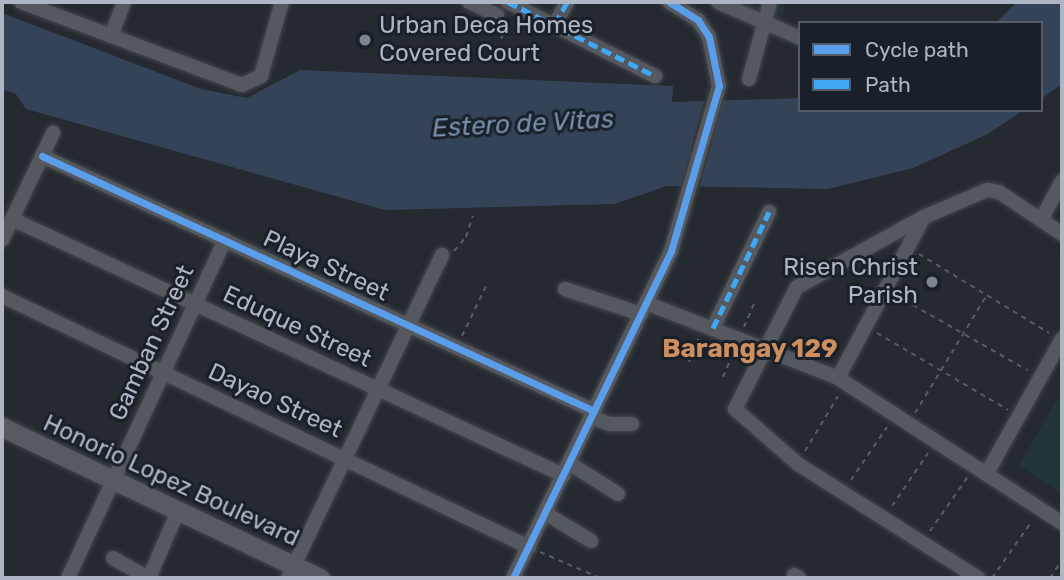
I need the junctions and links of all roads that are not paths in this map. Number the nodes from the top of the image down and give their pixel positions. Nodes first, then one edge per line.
1 (21, 2) edge
2 (124, 2) edge
3 (282, 2) edge
4 (469, 2) edge
5 (508, 2) edge
6 (567, 2) edge
7 (669, 2) edge
8 (718, 2) edge
9 (770, 2) edge
10 (497, 15) dead end
11 (762, 22) junction
12 (555, 24) junction
13 (111, 36) junction
14 (798, 37) edge
15 (655, 76) dead end
16 (749, 79) dead end
17 (53, 133) dead end
18 (42, 156) junction
19 (1062, 181) edge
20 (769, 212) dead end
21 (924, 217) junction
22 (12, 219) junction
23 (1041, 220) junction
24 (1062, 234) edge
25 (2, 240) edge
26 (225, 240) junction
27 (442, 254) road end
28 (565, 289) dead end
29 (2, 296) edge
30 (195, 304) junction
31 (644, 309) junction
32 (408, 325) junction
33 (708, 326) junction
34 (1062, 340) edge
35 (765, 347) junction
36 (163, 373) junction
37 (841, 380) junction
38 (377, 389) junction
39 (593, 414) junction
40 (632, 424) dead end
41 (2, 427) edge
42 (344, 459) junction
43 (566, 469) junction
44 (981, 469) junction
45 (114, 481) junction
46 (618, 494) dead end
47 (178, 511) junction
48 (545, 513) junction
49 (1062, 523) edge
50 (591, 541) dead end
51 (528, 547) junction
52 (113, 558) dead end
53 (291, 572) edge
54 (68, 578) edge
55 (148, 578) edge
56 (320, 578) edge
57 (513, 578) edge
58 (978, 578) edge

1 - 13 street
2 - 13 street
3 - 13 street
4 - 10 street
5 - 12 street
6 - 12 street
7 - 31 street
8 - 11 street
9 - 11 street
11 - 14 street
11 - 16 street
12 - 15 street
17 - 18 street
18 - 22 street
18 - 26 street, Playa Street
19 - 23 street
20 - 33 street
21 - 23 street
21 - 35 street
21 - 37 street
22 - 25 street
22 - 30 street, Eduque Street
23 - 24 street
26 - 30 street, Gamban Street
26 - 32 street, Playa Street
27 - 32 street
28 - 31 street
29 - 36 street, Dayao Street
30 - 36 street, Gamban Street
30 - 38 street, Eduque Street
31 - 33 street
31 - 39 street
32 - 38 street
32 - 39 street, Playa Street
33 - 35 street
34 - 44 street
35 - 37 street
35 - 58 street
36 - 42 street, Dayao Street
36 - 45 street, Gamban Street
37 - 44 street
38 - 42 street
38 - 43 street, Eduque Street
39 - 40 street, Playa Street
39 - 43 street
41 - 45 main road, Honorio Lopez Boulevard
42 - 51 street, Dayao Street
42 - 53 street
43 - 46 street, Eduque Street
43 - 48 street
44 - 49 street
45 - 47 main road, Honorio Lopez Boulevard
45 - 54 street, Gamban Street
47 - 53 main road, Honorio Lopez Boulevard
47 - 55 street
48 - 50 street
48 - 51 street
51 - 57 street
52 - 55 street
53 - 56 main road, Honorio Lopez Boulevard

